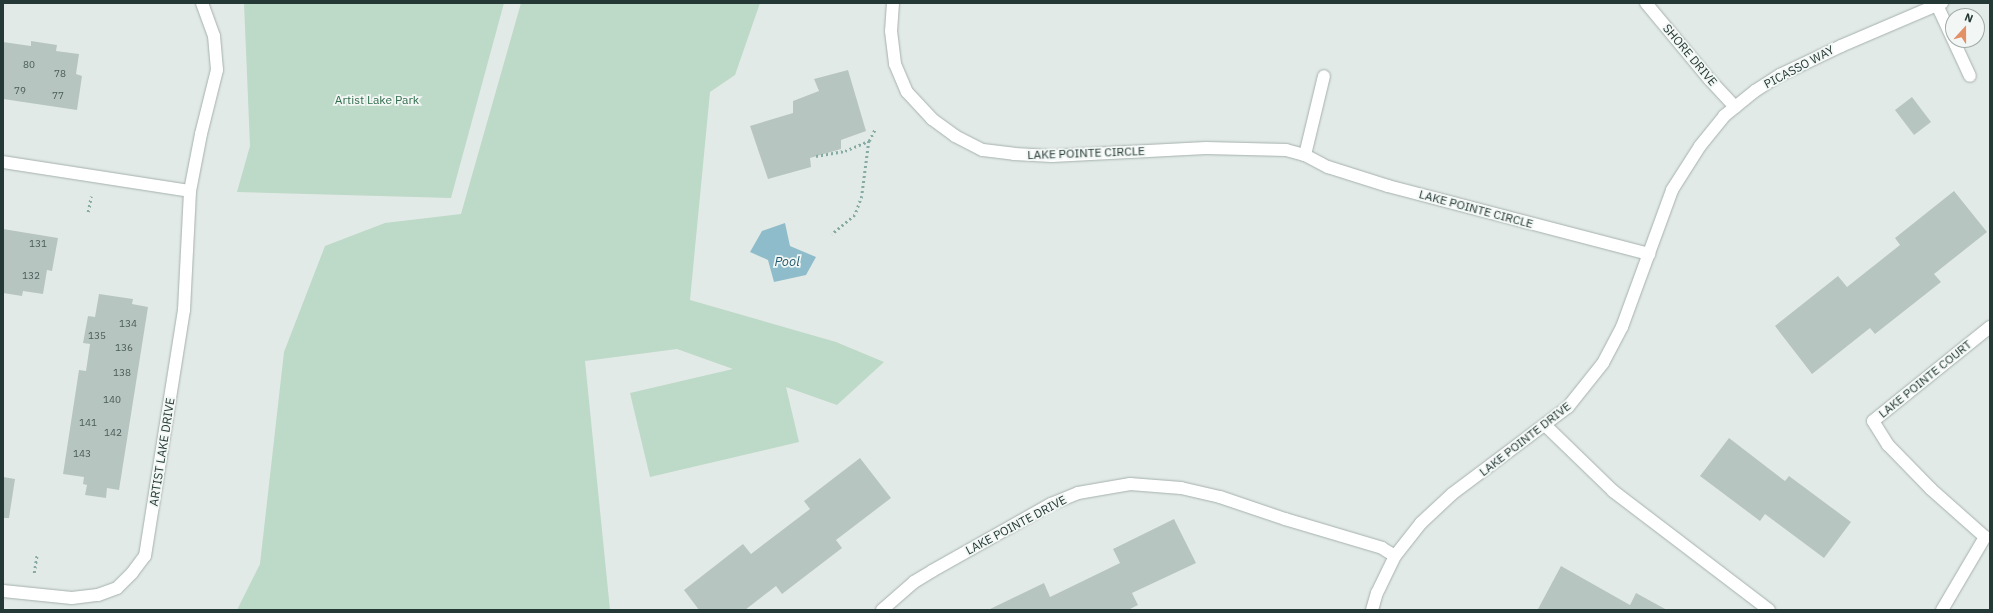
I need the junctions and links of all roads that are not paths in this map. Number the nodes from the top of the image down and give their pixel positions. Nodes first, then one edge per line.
1 (202, 3) edge
2 (893, 3) edge
3 (1646, 3) edge
4 (1939, 4) edge
5 (1324, 76) dead end
6 (1970, 76) dead end
7 (1735, 107) junction
8 (1305, 155) junction
9 (3, 162) edge
10 (1672, 190) joint
11 (190, 191) junction
12 (1649, 254) junction
13 (1990, 327) edge
14 (1545, 425) junction
15 (1988, 533) edge
16 (1395, 556) junction
17 (3, 591) edge
18 (882, 610) edge
19 (1372, 610) edge
20 (1769, 610) edge
21 (1942, 610) edge

1 - 11 street, ARTIST LAKE DRIVE
2 - 8 street, LAKE POINTE CIRCLE
3 - 7 street, SHORE DRIVE
4 - 6 street
4 - 7 street, PICASSO WAY
5 - 8 street
7 - 10 street, PICASSO WAY
8 - 12 street, LAKE POINTE CIRCLE
9 - 11 street
10 - 12 street, LAKE POINTE DRIVE
11 - 17 street, ARTIST LAKE DRIVE
12 - 14 street, LAKE POINTE DRIVE
13 - 15 street, LAKE POINTE COURT
14 - 16 street, LAKE POINTE DRIVE
14 - 20 street
15 - 21 street, LAKE POINTE COURT
16 - 18 street, LAKE POINTE DRIVE
16 - 19 street, LAKE POINTE DRIVE

